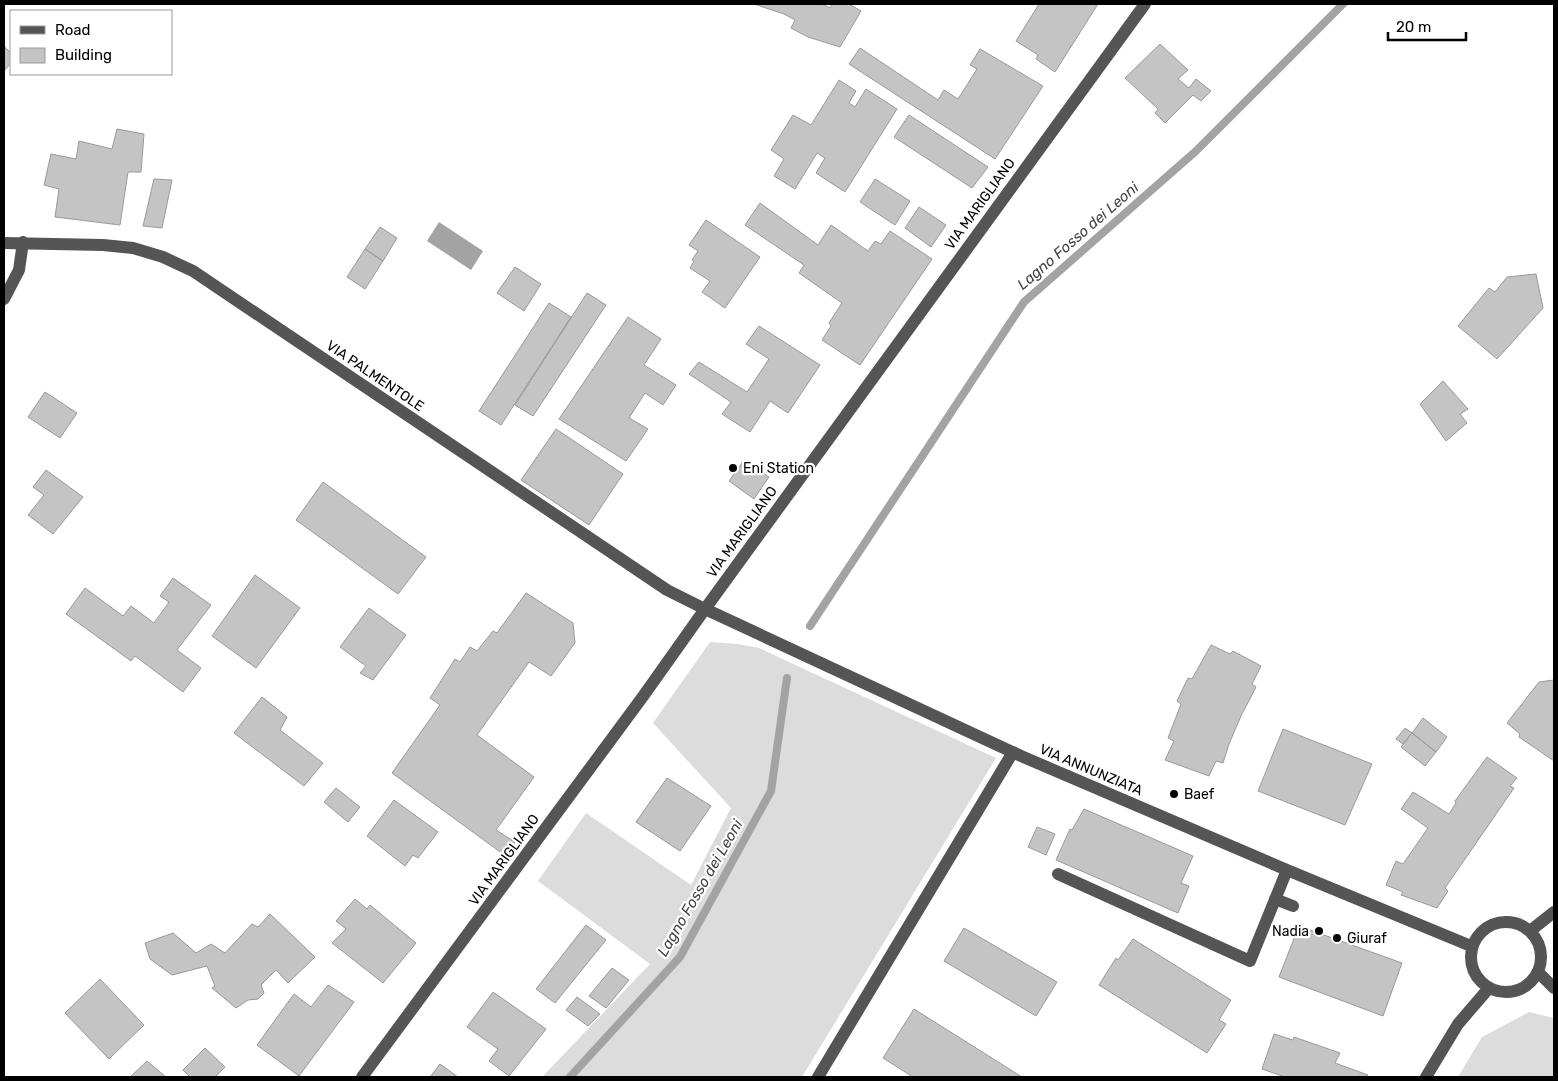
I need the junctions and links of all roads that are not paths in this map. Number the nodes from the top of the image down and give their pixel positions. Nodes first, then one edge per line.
1 (1145, 4) edge
2 (4, 242) edge
3 (23, 242) junction
4 (4, 299) edge
5 (705, 609) junction
6 (1013, 752) junction
7 (1287, 870) junction
8 (1058, 874) dead end
9 (1275, 899) junction
10 (1293, 906) dead end
11 (1554, 912) edge
12 (1530, 931) junction
13 (1471, 946) junction
14 (1538, 972) junction
15 (1489, 988) junction
16 (1554, 988) edge
17 (362, 1077) edge
18 (818, 1077) edge
19 (1426, 1077) edge

1 - 5 street, VIA MARIGLIANO
2 - 3 street, VIA PALMENTOLE
3 - 4 street
3 - 5 street, VIA PALMENTOLE
5 - 6 street, VIA ANNUNZIATA
5 - 17 street, VIA MARIGLIANO
6 - 7 street, VIA ANNUNZIATA
6 - 18 street
7 - 9 street
7 - 13 street, VIA ANNUNZIATA
8 - 9 street
9 - 10 street
11 - 12 street
12 - 13 street
12 - 14 street
13 - 15 street
14 - 15 street
14 - 16 street
15 - 19 street

